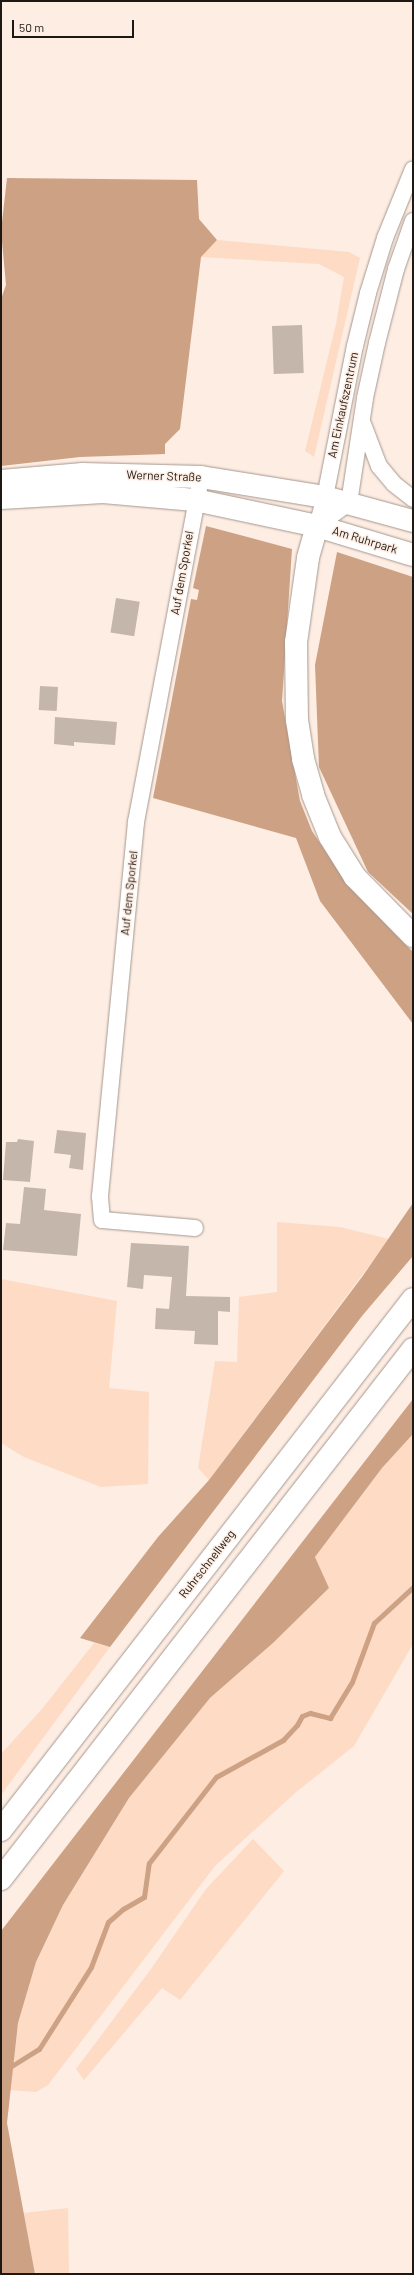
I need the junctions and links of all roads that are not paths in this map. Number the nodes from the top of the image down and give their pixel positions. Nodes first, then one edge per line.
1 (413, 170) edge
2 (413, 221) edge
3 (362, 421) junction
4 (201, 477) junction
5 (1, 481) edge
6 (325, 497) junction
7 (1, 498) edge
8 (413, 499) edge
9 (195, 500) junction
10 (349, 503) junction
11 (413, 521) edge
12 (317, 526) junction
13 (413, 555) edge
14 (413, 936) edge
15 (195, 1228) dead end
16 (413, 1298) edge
17 (413, 1349) edge
18 (1, 1830) edge
19 (1, 1879) edge

1 - 6 street, Am Einkaufszentrum
2 - 3 street, Am Einkaufszentrum
3 - 8 street, Am Einkaufszentrum
3 - 10 street, Am Einkaufszentrum
4 - 5 main road, Werner Straße
4 - 6 main road, Werner Straße
4 - 9 street, Auf dem Sporkel
6 - 10 main road
6 - 12 street, Am Einkaufszentrum
7 - 9 main road, Werner Straße
9 - 12 main road, Werner Straße
9 - 15 street, Auf dem Sporkel
10 - 11 main road
10 - 12 street
12 - 13 main road, Am Ruhrpark
12 - 14 main road
16 - 18 main road, Ruhrschnellweg
17 - 19 main road

